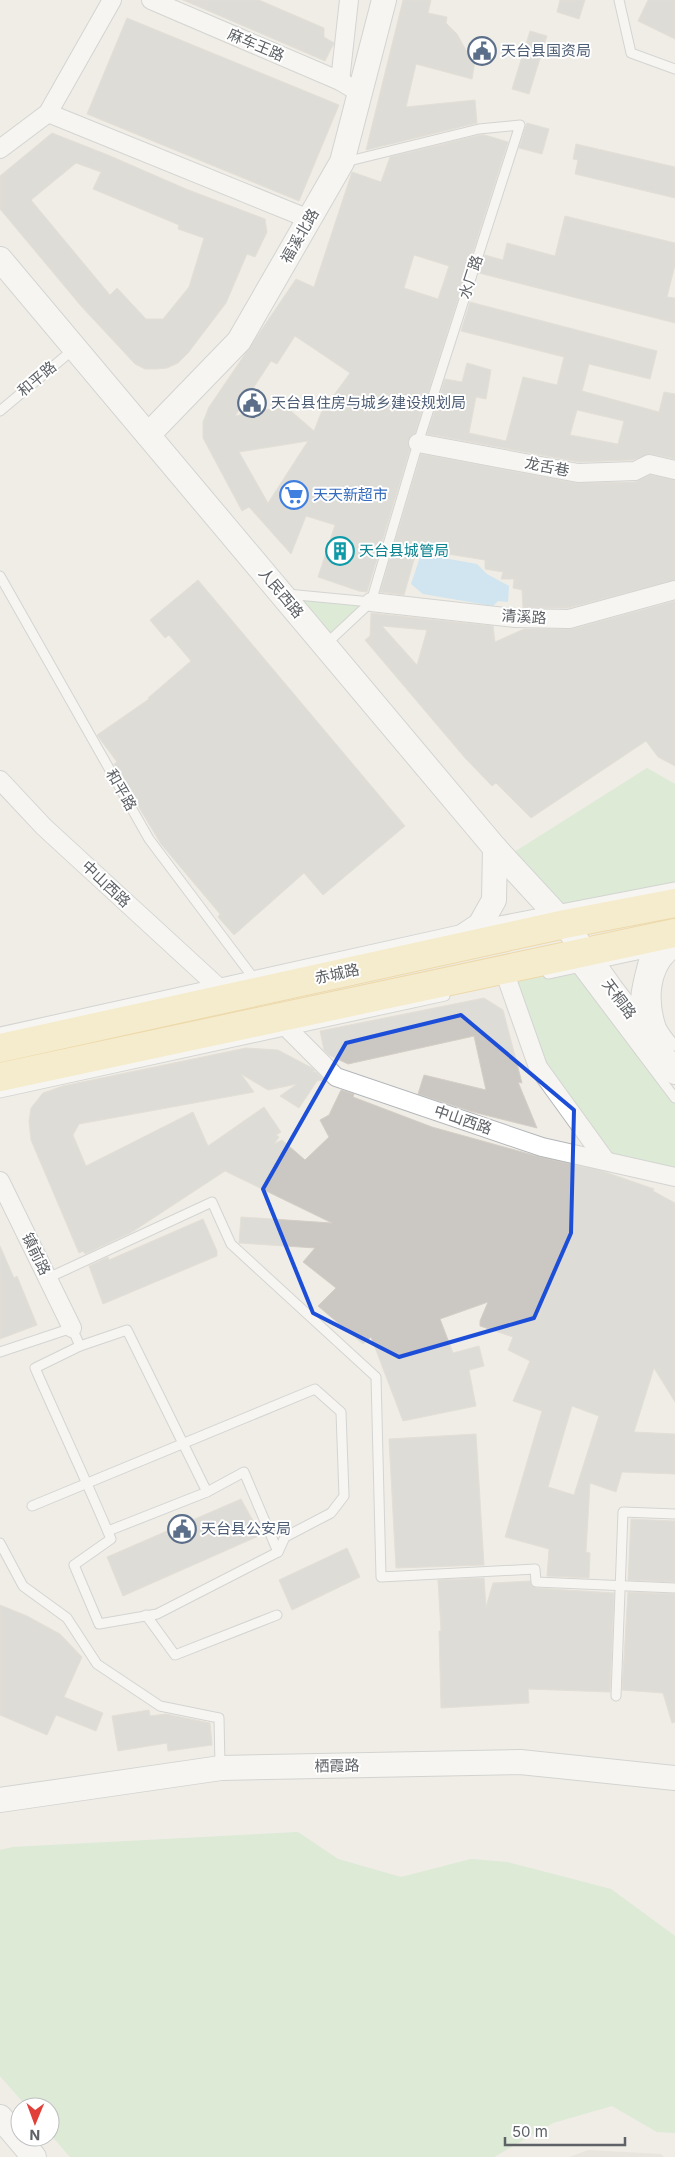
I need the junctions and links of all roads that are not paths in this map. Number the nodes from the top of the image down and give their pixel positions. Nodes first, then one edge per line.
1 (112, 0) edge
2 (151, 0) edge
3 (349, 0) edge
4 (384, 0) edge
5 (619, 0) edge
6 (675, 68) edge
7 (350, 87) junction
8 (48, 112) junction
9 (0, 149) edge
10 (342, 162) junction
11 (309, 219) junction
12 (0, 259) edge
13 (75, 348) junction
14 (0, 411) edge
15 (148, 435) junction
16 (418, 443) junction
17 (675, 470) edge
18 (0, 576) edge
19 (675, 590) edge
20 (281, 594) junction
21 (370, 602) junction
22 (324, 645) junction
23 (0, 780) edge
24 (495, 848) junction
25 (675, 887) edge
26 (675, 903) edge
27 (559, 917) junction
28 (480, 925) junction
29 (675, 932) edge
30 (675, 937) edge
31 (668, 950) edge
32 (441, 951) junction
33 (585, 961) junction
34 (542, 975) dead end
35 (507, 982) dead end
36 (216, 984) junction
37 (263, 991) junction
38 (450, 995) dead end
39 (282, 1024) junction
40 (0, 1032) edge
41 (649, 1037) junction
42 (675, 1046) edge
43 (0, 1048) edge
44 (675, 1072) edge
45 (0, 1077) edge
46 (0, 1093) edge
47 (675, 1098) edge
48 (606, 1161) junction
49 (675, 1177) edge
50 (0, 1181) edge
51 (48, 1278) junction
52 (72, 1328) junction
53 (80, 1346) junction
54 (0, 1352) edge
55 (183, 1444) junction
56 (86, 1484) junction
57 (207, 1492) junction
58 (32, 1506) dead end
59 (675, 1514) edge
60 (108, 1531) junction
61 (0, 1543) edge
62 (278, 1552) junction
63 (675, 1588) edge
64 (277, 1615) dead end
65 (146, 1616) junction
66 (616, 1696) dead end
67 (220, 1768) junction
68 (675, 1778) edge
69 (0, 1800) edge
70 (0, 2117) edge
71 (34, 2157) edge

1 - 8 street
2 - 7 street, 麻车王路
3 - 7 street
4 - 7 main road, 福溪北路
5 - 6 lane
7 - 10 main road, 福溪北路
8 - 9 street
8 - 11 street
10 - 11 main road, 福溪北路
10 - 16 lane, 水厂路
11 - 15 main road, 福溪北路
12 - 13 main road, 人民西路
13 - 14 lane, 和平路
13 - 15 main road, 人民西路
15 - 20 main road, 人民西路
16 - 17 street, 龙舌巷
16 - 21 lane, 水厂路
18 - 37 lane, 和平路
19 - 21 street, 清溪路
20 - 21 lane
20 - 22 main road, 人民西路
21 - 22 lane
22 - 24 main road, 人民西路
23 - 36 street, 中山西路
24 - 27 main road, 人民西路
24 - 28 main road
25 - 27 lane
26 - 27 main road, 赤城路
27 - 28 lane
27 - 32 main road, 赤城路
27 - 33 main road, 天桐路
28 - 32 main road
28 - 36 lane
29 - 33 main road, 赤城路
30 - 31 main road
31 - 33 lane
31 - 41 main road
31 - 42 lane
32 - 37 main road, 赤城路
33 - 34 lane
33 - 39 main road, 赤城路
33 - 41 main road, 天桐路
33 - 47 lane
35 - 48 street
36 - 40 lane
37 - 43 main road, 赤城路
38 - 39 lane
39 - 45 main road, 赤城路
39 - 46 lane
39 - 48 street, 中山西路
41 - 44 main road, 天桐路
48 - 49 street, 中山西路
50 - 51 street, 镇前路
51 - 52 street, 镇前路
51 - 63 lane
52 - 53 lane
52 - 54 lane
53 - 55 lane
53 - 56 lane
55 - 56 lane
55 - 57 lane
55 - 62 lane
56 - 58 lane
56 - 60 lane
57 - 60 lane
57 - 62 lane
59 - 66 lane
60 - 65 lane
61 - 67 lane
62 - 65 lane
64 - 65 lane
67 - 68 main road, 栖霞路
67 - 69 main road, 栖霞路
70 - 71 main road

